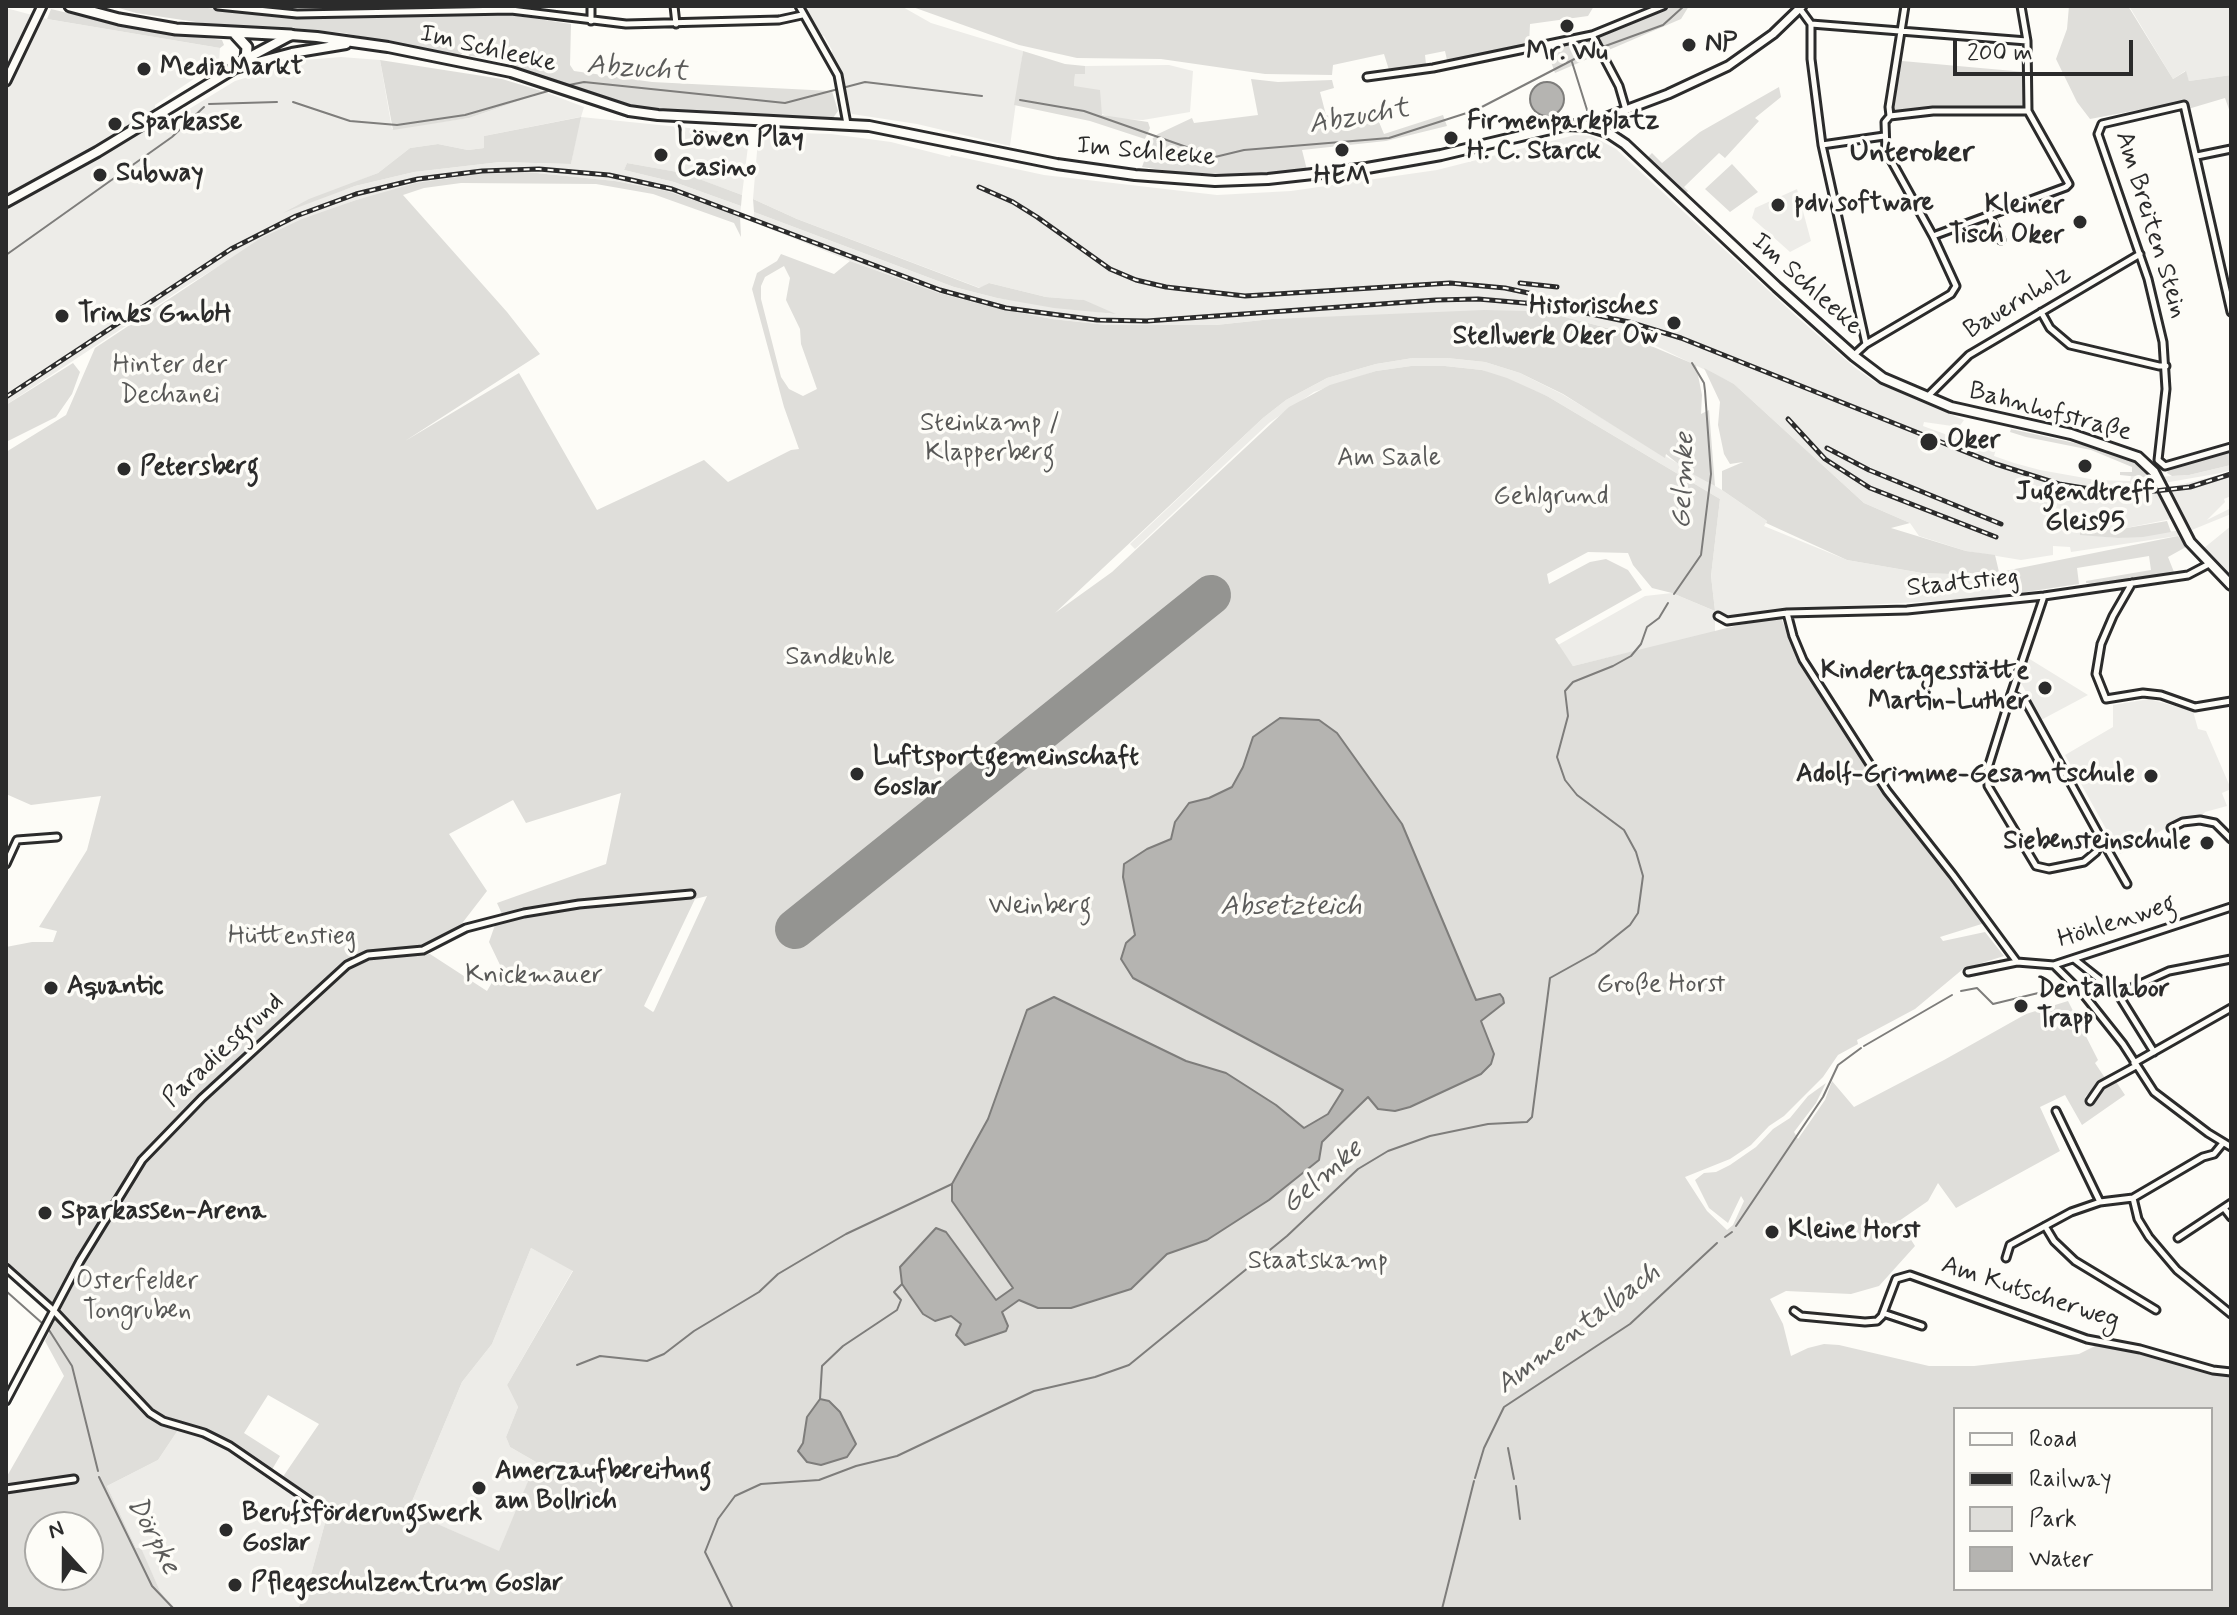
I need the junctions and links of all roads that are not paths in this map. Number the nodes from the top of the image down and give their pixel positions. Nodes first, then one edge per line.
1 (42, 6) edge
2 (70, 6) edge
3 (218, 6) edge
4 (591, 6) edge
5 (674, 6) edge
6 (799, 6) edge
7 (1663, 6) edge
8 (1905, 6) edge
9 (2021, 6) edge
10 (241, 7) edge
11 (1801, 7) edge
12 (419, 8) edge
13 (511, 8) edge
14 (330, 10) edge
15 (802, 15) junction
16 (591, 21) junction
17 (676, 24) junction
18 (1811, 24) junction
19 (1903, 31) junction
20 (235, 34) junction
21 (291, 35) junction
22 (1594, 38) junction
23 (2027, 41) junction
24 (356, 42) junction
25 (246, 59) junction
26 (235, 68) junction
27 (1367, 77) dead end
28 (6, 81) edge
29 (1626, 110) junction
30 (2028, 111) junction
31 (1890, 116) junction
32 (847, 124) junction
33 (1599, 129) junction
34 (1884, 136) junction
35 (1822, 145) junction
36 (2231, 149) edge
37 (2197, 156) junction
38 (6, 202) edge
39 (1989, 215) junction
40 (1933, 236) junction
41 (2001, 240) dead end
42 (2140, 254) junction
43 (2041, 312) junction
44 (2231, 312) edge
45 (1866, 344) junction
46 (1854, 356) junction
47 (2166, 366) junction
48 (1927, 397) junction
49 (2231, 447) edge
50 (2209, 564) junction
51 (2132, 583) junction
52 (2231, 585) edge
53 (2044, 596) junction
54 (1787, 613) junction
55 (1718, 616) dead end
56 (2011, 694) junction
57 (2231, 701) edge
58 (2171, 828) dead end
59 (57, 837) dead end
60 (2231, 839) edge
61 (2102, 840) junction
62 (6, 864) edge
63 (2127, 884) dead end
64 (691, 894) dead end
65 (2231, 907) edge
66 (2073, 959) junction
67 (2231, 959) edge
68 (2017, 962) junction
69 (2054, 965) junction
70 (1968, 972) dead end
71 (2118, 994) junction
72 (2231, 1008) edge
73 (2154, 1052) junction
74 (2135, 1065) junction
75 (2090, 1101) dead end
76 (2056, 1111) dead end
77 (2223, 1143) junction
78 (2231, 1147) edge
79 (2133, 1198) junction
80 (2100, 1202) junction
81 (2231, 1203) edge
82 (2224, 1208) junction
83 (2231, 1217) edge
84 (2045, 1226) junction
85 (2178, 1238) dead end
86 (2006, 1258) dead end
87 (6, 1268) edge
88 (53, 1310) junction
89 (2156, 1310) dead end
90 (1794, 1311) dead end
91 (1883, 1313) junction
92 (2231, 1314) edge
93 (1922, 1326) dead end
94 (2231, 1372) edge
95 (6, 1401) edge
96 (74, 1479) dead end
97 (6, 1489) edge
98 (329, 1514) dead end

1 - 28 main road
2 - 20 highway
3 - 10 street
4 - 16 street
5 - 17 street
6 - 15 street
7 - 22 street
8 - 19 street
9 - 23 street
10 - 14 street
11 - 18 street
11 - 29 main road
12 - 13 street
12 - 14 street
13 - 16 street
15 - 17 street
15 - 32 street
16 - 17 street
18 - 19 street
18 - 35 street
19 - 23 street
19 - 31 street
20 - 21 highway
20 - 25 highway
21 - 24 main road, Im Schleeke
21 - 25 main road, Im Schleeke
22 - 27 street
22 - 29 street
23 - 30 street
24 - 26 main road, Im Schleeke
24 - 32 main road, Im Schleeke
25 - 26 main road, Im Schleeke
26 - 38 main road, Im Schleeke
29 - 33 main road
30 - 31 street
30 - 39 street
31 - 34 street
32 - 33 main road, Im Schleeke
33 - 46 main road, Im Schleeke
34 - 35 street
34 - 40 street
35 - 45 street
36 - 37 street
37 - 42 street, Am Breiten Stein
37 - 44 street
39 - 40 street
39 - 41 street
40 - 45 street
42 - 43 street, Bauernholz
42 - 47 street, Am Breiten Stein
43 - 47 street
43 - 48 street, Bauernholz
45 - 46 street
46 - 48 main road, Bahnhofstraße
47 - 49 street, Am Breiten Stein
48 - 50 main road, Bahnhofstraße
50 - 51 street, Stadtstieg
50 - 52 main road, Bahnhofstraße
51 - 53 street, Stadtstieg
51 - 57 street
53 - 54 street, Stadtstieg
53 - 56 street
54 - 55 street, Stadtstieg
54 - 68 street
56 - 61 street
56 - 61 street
58 - 60 street
59 - 62 street
61 - 63 street
64 - 88 street, Paradiesgrund
65 - 66 street, Höhlenweg
66 - 69 street, Höhlenweg
66 - 71 street
67 - 71 street
68 - 69 street, Höhlenweg
68 - 70 street, Höhlenweg
69 - 74 street
71 - 73 street
72 - 73 street
73 - 74 street
74 - 75 street
74 - 77 street
76 - 80 street
77 - 78 street
77 - 79 street
79 - 80 street
79 - 92 street
80 - 84 street
81 - 82 street
82 - 83 street
82 - 85 street
84 - 86 street
84 - 89 street
87 - 88 street
88 - 95 street, Paradiesgrund
88 - 98 street
90 - 91 street
91 - 93 street
91 - 94 street, Am Kutscherweg
96 - 97 street

